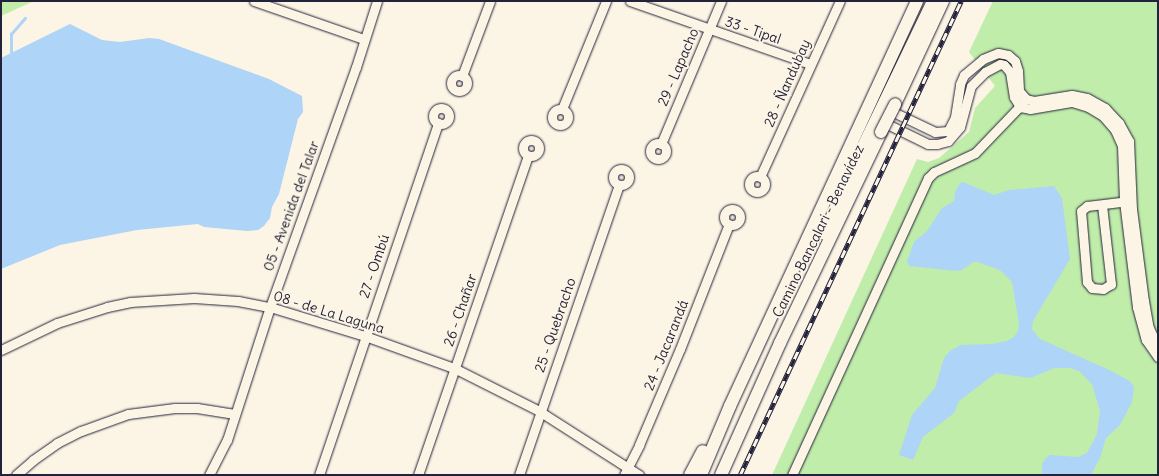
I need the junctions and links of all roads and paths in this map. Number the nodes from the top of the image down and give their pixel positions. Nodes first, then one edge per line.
1 (254, 1) edge
2 (377, 1) edge
3 (490, 1) edge
4 (606, 1) edge
5 (630, 1) edge
6 (721, 1) edge
7 (840, 1) edge
8 (917, 1) edge
9 (927, 1) edge
10 (933, 1) edge
11 (943, 1) edge
12 (709, 29) junction
13 (364, 39) junction
14 (905, 57) junction
15 (810, 64) junction
16 (972, 68) junction
17 (462, 76) dead end
18 (979, 77) junction
19 (1026, 99) junction
20 (1020, 107) junction
21 (562, 109) dead end
22 (879, 113) junction
23 (438, 123) dead end
24 (661, 144) dead end
25 (528, 155) dead end
26 (760, 177) dead end
27 (619, 185) dead end
28 (844, 186) junction
29 (1128, 201) junction
30 (1102, 205) junction
31 (729, 224) dead end
32 (805, 294) junction
33 (270, 307) junction
34 (767, 324) junction
35 (365, 336) junction
36 (1158, 347) edge
37 (1, 350) edge
38 (1158, 357) edge
39 (454, 368) junction
40 (730, 406) junction
41 (539, 411) junction
42 (235, 414) junction
43 (625, 471) edge
44 (16, 475) edge
45 (209, 475) edge
46 (320, 475) edge
47 (418, 475) edge
48 (519, 475) edge
49 (635, 475) edge
50 (639, 475) edge
51 (690, 475) edge
52 (700, 475) edge
53 (721, 475) edge
54 (792, 475) edge

1 - 13 street
2 - 13 street, 05 - Avenida del Talar
3 - 17 street
4 - 21 street
5 - 12 street, 33 - Tipal
6 - 12 street, 29 - Lapacho
7 - 15 street, 28 - Ñandubay
8 - 34 main road, Camino Bancalari - Benavídez
9 - 14 main road
10 - 14 main road
11 - 32 main road, Camino Bancalari - Benavídez, bridge
12 - 15 street, 33 - Tipal
12 - 24 street, 29 - Lapacho
13 - 33 street, 05 - Avenida del Talar
14 - 22 main road
15 - 26 street, 28 - Ñandubay
16 - 18 street
16 - 19 street
16 - 22 street
18 - 20 street
18 - 22 street
19 - 20 street
19 - 29 street
20 - 29 street
20 - 54 street
22 - 28 main road
23 - 35 street, 27 - Ombú
25 - 39 street, 26 - Chañar
27 - 41 street, 25 - Quebracho
28 - 32 main road
28 - 34 main road
29 - 30 street
29 - 36 street
29 - 38 street
30 - 30 street
31 - 43 street, 24 - Jacarandá
32 - 53 main road, Camino Bancalari - Benavídez
33 - 35 street, 08 - de La Laguna
33 - 37 street, 08 - de La Laguna
33 - 42 street, 05 - Avenida del Talar
34 - 40 main road, Camino Bancalari - Benavídez
35 - 39 street, 08 - de La Laguna
35 - 46 street, 27 - Ombú
39 - 41 street, 08 - de La Laguna
39 - 47 street, 26 - Chañar
40 - 51 main road
40 - 52 main road, Camino Bancalari - Benavídez
41 - 43 street, 08 - de La Laguna
41 - 48 street, 25 - Quebracho
42 - 44 street
42 - 45 street, 05 - Avenida del Talar
43 - 49 street, 08 - de La Laguna
43 - 50 street, 08 - de La Laguna

